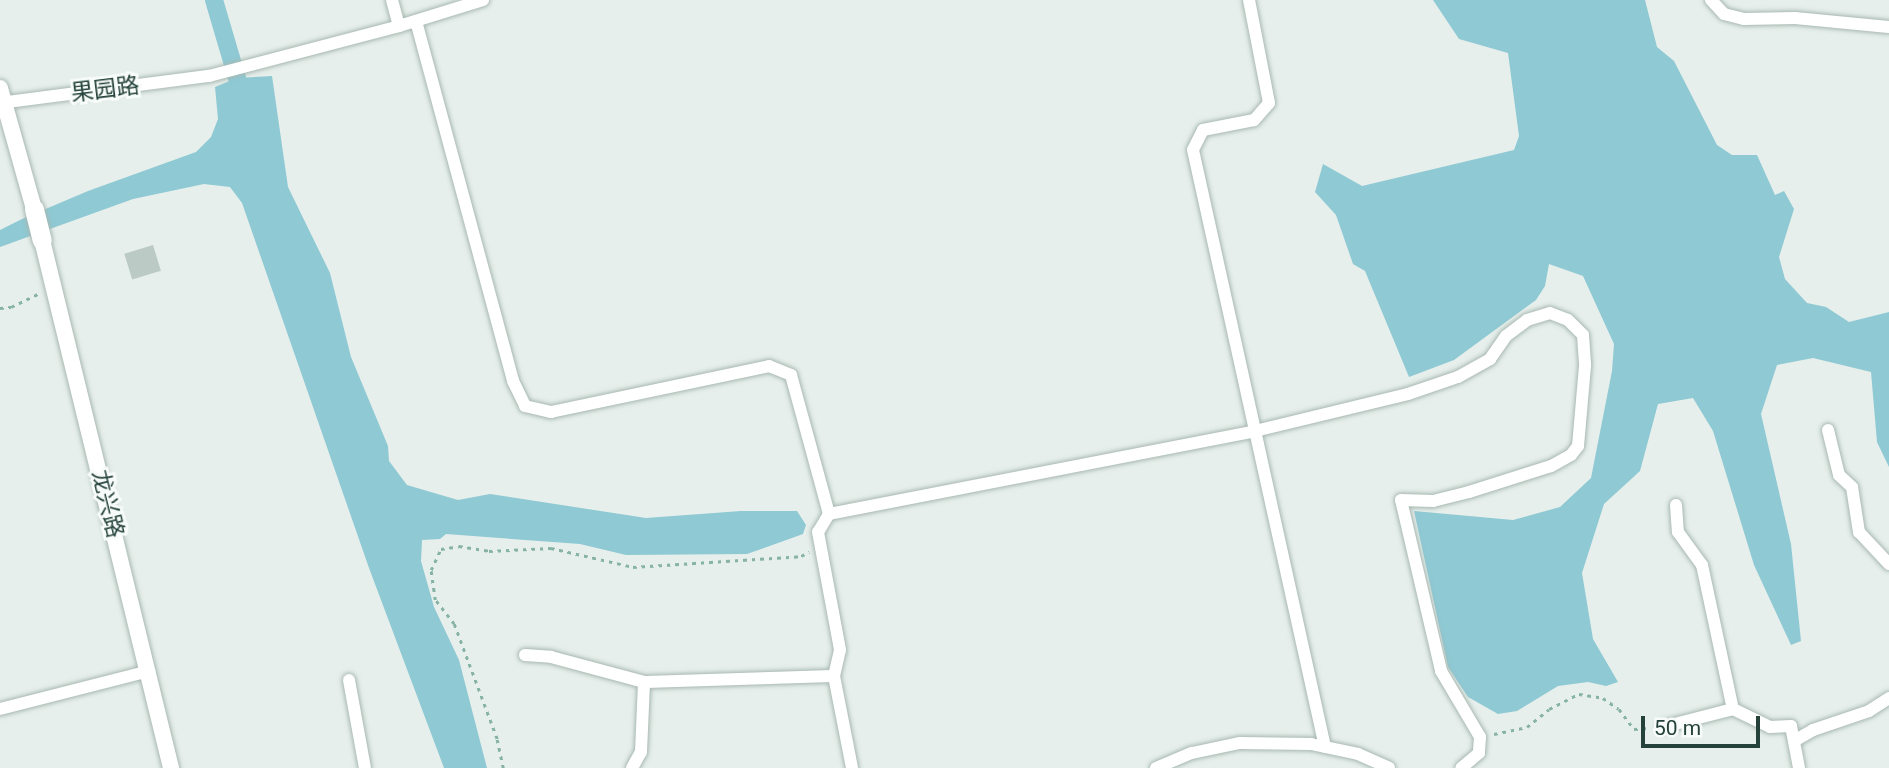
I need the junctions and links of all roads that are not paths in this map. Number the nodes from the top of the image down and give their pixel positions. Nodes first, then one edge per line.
1 (392, 0) edge
2 (483, 0) edge
3 (1249, 0) edge
4 (1711, 0) edge
5 (416, 21) junction
6 (399, 26) junction
7 (1889, 27) edge
8 (2, 98) edge
9 (34, 209) joint
10 (42, 240) joint
11 (1828, 430) dead end
12 (1255, 431) junction
13 (1676, 505) dead end
14 (829, 514) junction
15 (1889, 564) edge
16 (525, 655) dead end
17 (149, 671) junction
18 (834, 676) junction
19 (349, 680) dead end
20 (644, 682) junction
21 (1889, 698) edge
22 (0, 709) edge
23 (1733, 709) junction
24 (1663, 727) road end
25 (1794, 741) junction
26 (1325, 747) junction
27 (171, 768) edge
28 (365, 768) edge
29 (632, 768) edge
30 (852, 768) edge
31 (1156, 768) edge
32 (1389, 768) edge
33 (1461, 768) edge
34 (1799, 768) edge

1 - 6 street
2 - 5 street, 果园路
3 - 12 street
4 - 7 street
5 - 6 street, 果园路
5 - 14 street
6 - 8 street, 果园路
8 - 9 street
9 - 10 main road
10 - 17 street, 龙兴路
11 - 15 street
12 - 14 street
12 - 26 street
12 - 33 street
13 - 23 street
14 - 18 street
16 - 20 street
17 - 22 street
17 - 27 street, 龙兴路
18 - 20 street
18 - 30 street
19 - 28 street
20 - 29 street
21 - 25 street
23 - 24 street
23 - 25 street
25 - 34 street
26 - 31 street
26 - 32 street

